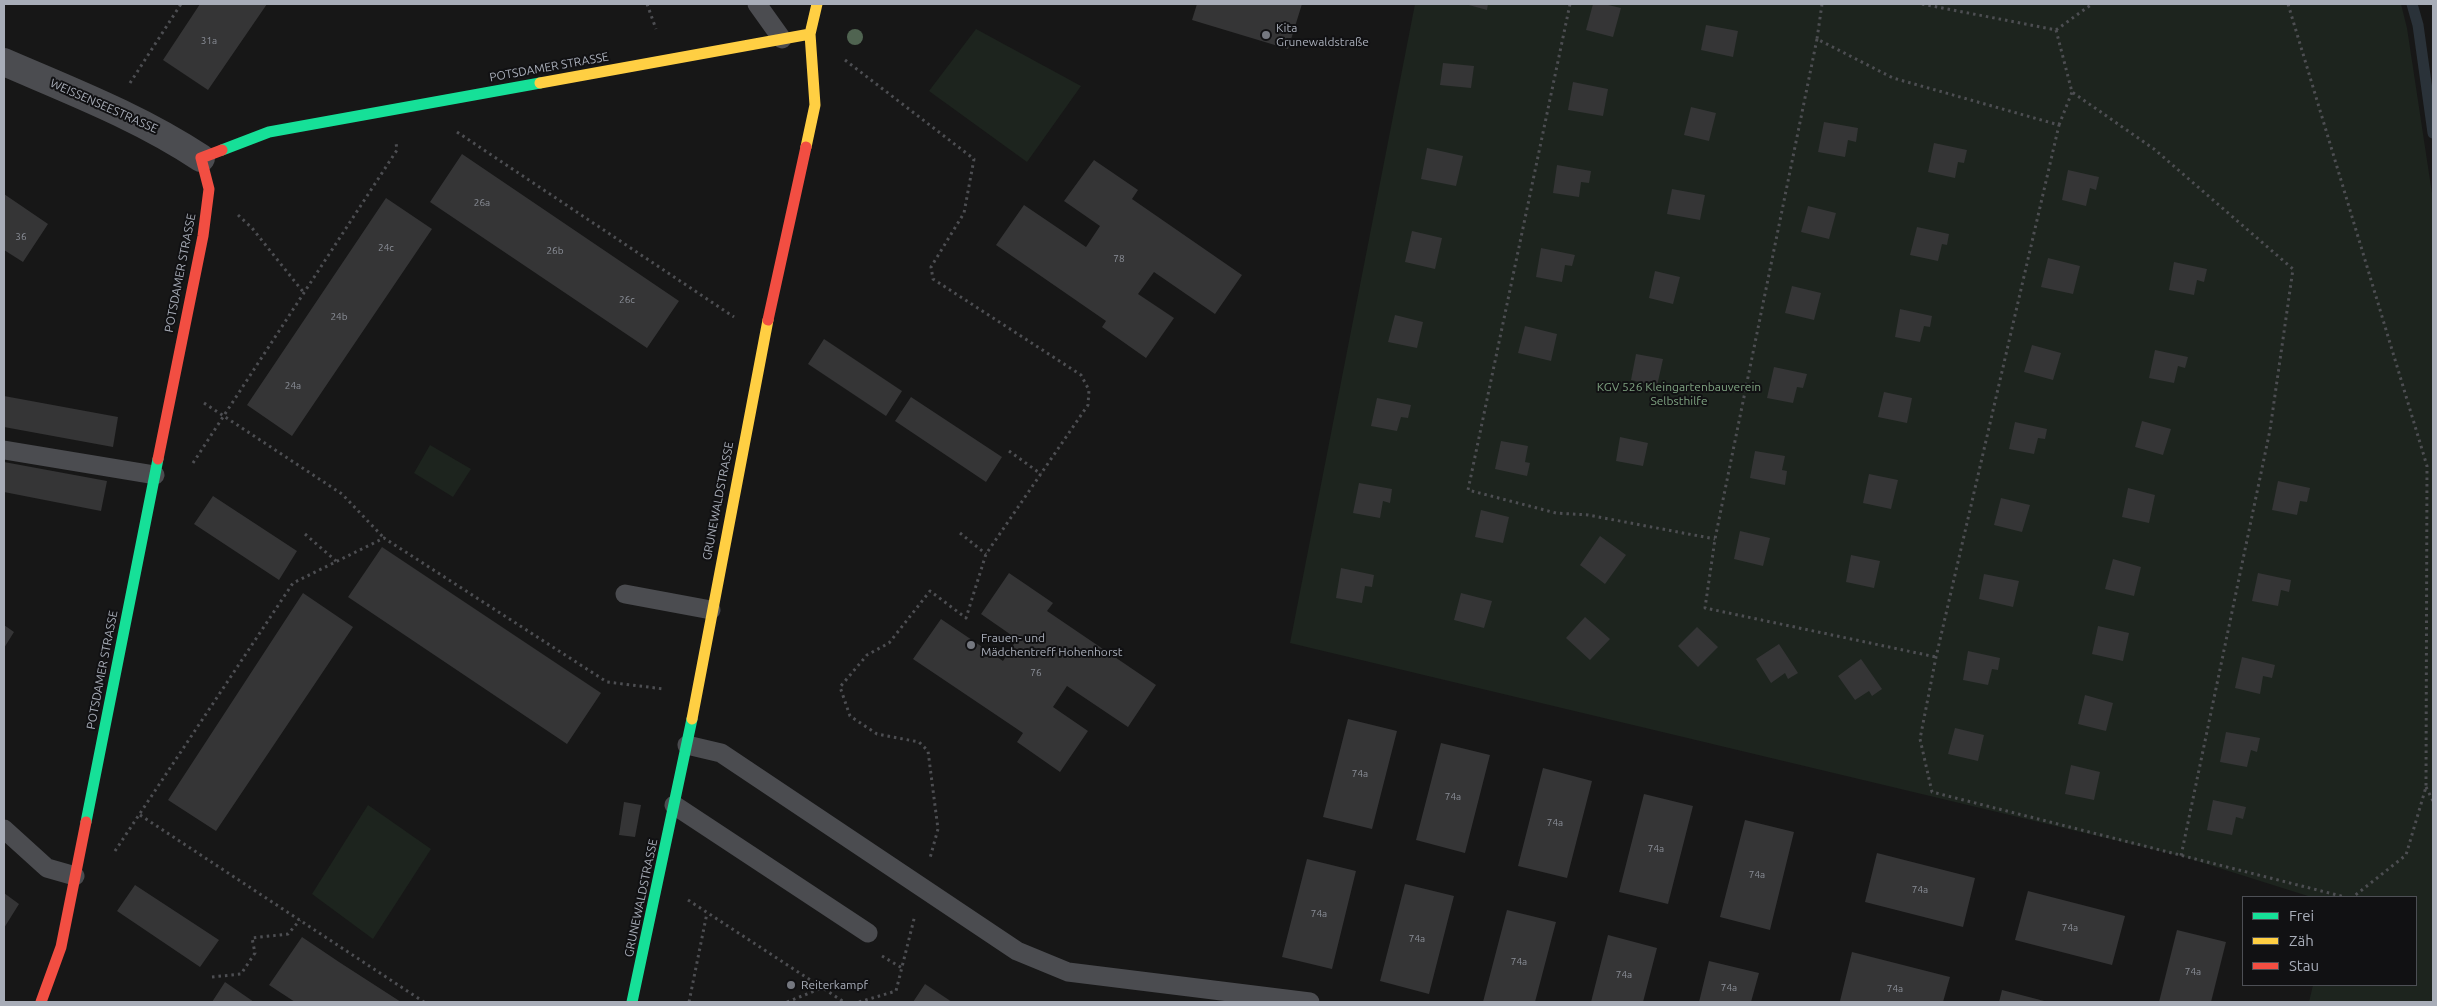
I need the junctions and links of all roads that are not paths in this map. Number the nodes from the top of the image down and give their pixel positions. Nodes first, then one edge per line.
1 (757, 4) edge
2 (817, 4) edge
3 (810, 34) junction
4 (782, 40) junction
5 (4, 62) edge
6 (201, 158) junction
7 (4, 450) edge
8 (155, 476) junction
9 (625, 594) dead end
10 (711, 610) junction
11 (687, 745) junction
12 (674, 805) junction
13 (4, 829) edge
14 (75, 876) junction
15 (868, 933) dead end
16 (41, 1002) edge
17 (632, 1002) edge
18 (1310, 1002) edge

1 - 4 lane
2 - 3 street, GRUNEWALDSTRASSE
3 - 4 street, POTSDAMER STRASSE
3 - 10 street, GRUNEWALDSTRASSE
4 - 6 street, POTSDAMER STRASSE
5 - 6 street, WEISSENSEESTRASSE
6 - 8 street, POTSDAMER STRASSE
7 - 8 lane
8 - 14 street, POTSDAMER STRASSE
9 - 10 lane
10 - 11 street, GRUNEWALDSTRASSE
11 - 12 street, GRUNEWALDSTRASSE
11 - 18 lane
12 - 15 lane
12 - 17 street, GRUNEWALDSTRASSE
13 - 14 lane
14 - 16 street, POTSDAMER STRASSE

